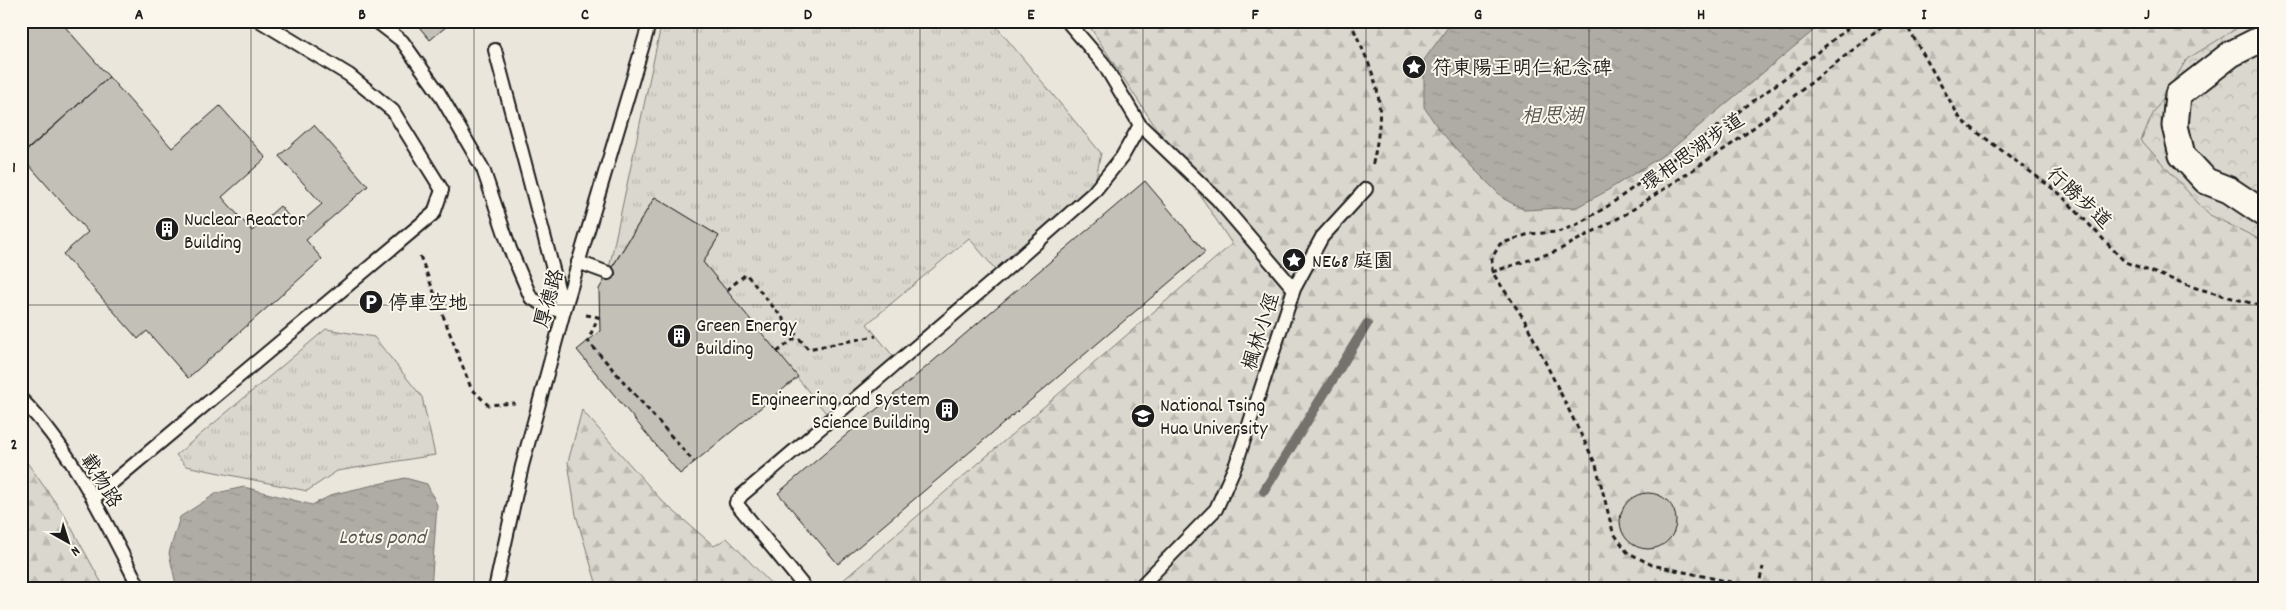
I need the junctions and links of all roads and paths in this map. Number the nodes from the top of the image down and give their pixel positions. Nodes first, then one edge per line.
1 (260, 21) edge
2 (376, 21) edge
3 (650, 21) edge
4 (1067, 21) edge
5 (1350, 21) edge
6 (1856, 21) edge
7 (1890, 21) edge
8 (1904, 21) edge
9 (2265, 37) edge
10 (495, 50) dead end
11 (1140, 125) junction
12 (1366, 189) joint
13 (2265, 214) edge
14 (411, 234) junction
15 (578, 262) junction
16 (1492, 272) junction
17 (608, 273) dead end
18 (1294, 289) junction
19 (727, 290) dead end
20 (2265, 307) edge
21 (564, 311) junction
22 (598, 318) dead end
23 (798, 336) junction
24 (876, 336) dead end
25 (777, 352) dead end
26 (21, 399) edge
27 (521, 403) dead end
28 (694, 462) dead end
29 (94, 498) junction
30 (1763, 567) dead end
31 (1840, 584) dead end
32 (1758, 588) edge
33 (140, 589) edge
34 (495, 589) edge
35 (806, 589) edge
36 (1138, 589) edge
37 (1839, 589) edge

1 - 14 lane
2 - 21 lane
3 - 15 lane, 厚德路
4 - 11 lane
5 - 12 path
6 - 16 path
7 - 16 path, 環相思湖步道
8 - 20 path, 行勝步道
9 - 13 street
10 - 21 lane
11 - 18 lane
11 - 35 lane
12 - 18 lane, 楓林小徑
14 - 27 path
14 - 29 lane
15 - 17 lane
15 - 21 lane, 厚德路
16 - 32 path
18 - 36 lane, 楓林小徑
19 - 23 path
21 - 34 lane, 厚德路
22 - 28 path
23 - 24 path
23 - 25 path
26 - 29 lane, 載物路
29 - 33 lane, 載物路
30 - 32 path
31 - 37 path

